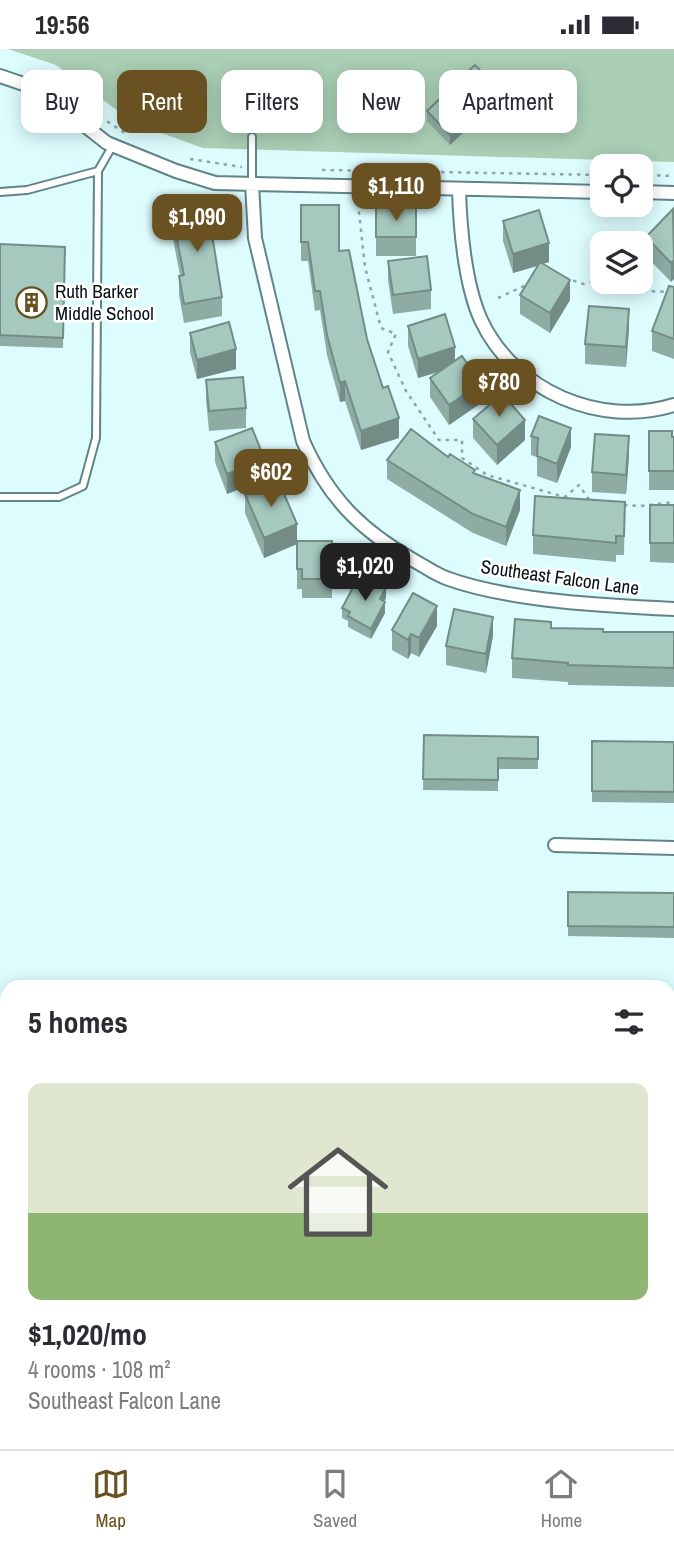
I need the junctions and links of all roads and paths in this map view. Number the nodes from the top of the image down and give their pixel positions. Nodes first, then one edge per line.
1 (0, 76) edge
2 (103, 119) edge
3 (129, 136) dead end
4 (252, 137) dead end
5 (113, 145) junction
6 (188, 159) dead end
7 (252, 168) junction
8 (316, 170) dead end
9 (98, 171) junction
10 (590, 175) edge
11 (653, 175) edge
12 (674, 176) edge
13 (252, 184) junction
14 (459, 189) junction
15 (0, 192) edge
16 (590, 192) edge
17 (653, 192) edge
18 (674, 193) edge
19 (358, 203) dead end
20 (559, 277) edge
21 (534, 282) edge
22 (674, 292) edge
23 (498, 298) dead end
24 (674, 405) edge
25 (0, 497) edge
26 (603, 502) edge
27 (674, 502) edge
28 (615, 504) edge
29 (674, 609) edge
30 (555, 845) dead end
31 (674, 848) edge

1 - 5 street
2 - 3 path
4 - 7 lane
5 - 9 lane
5 - 13 street
6 - 7 path
7 - 13 lane
8 - 10 path
9 - 15 lane
9 - 25 lane
11 - 12 path
13 - 14 street
13 - 29 street, Southeast Falcon Lane
14 - 16 street
14 - 24 street
17 - 18 street
19 - 26 path
20 - 22 path
21 - 23 path
27 - 28 path
30 - 31 street

